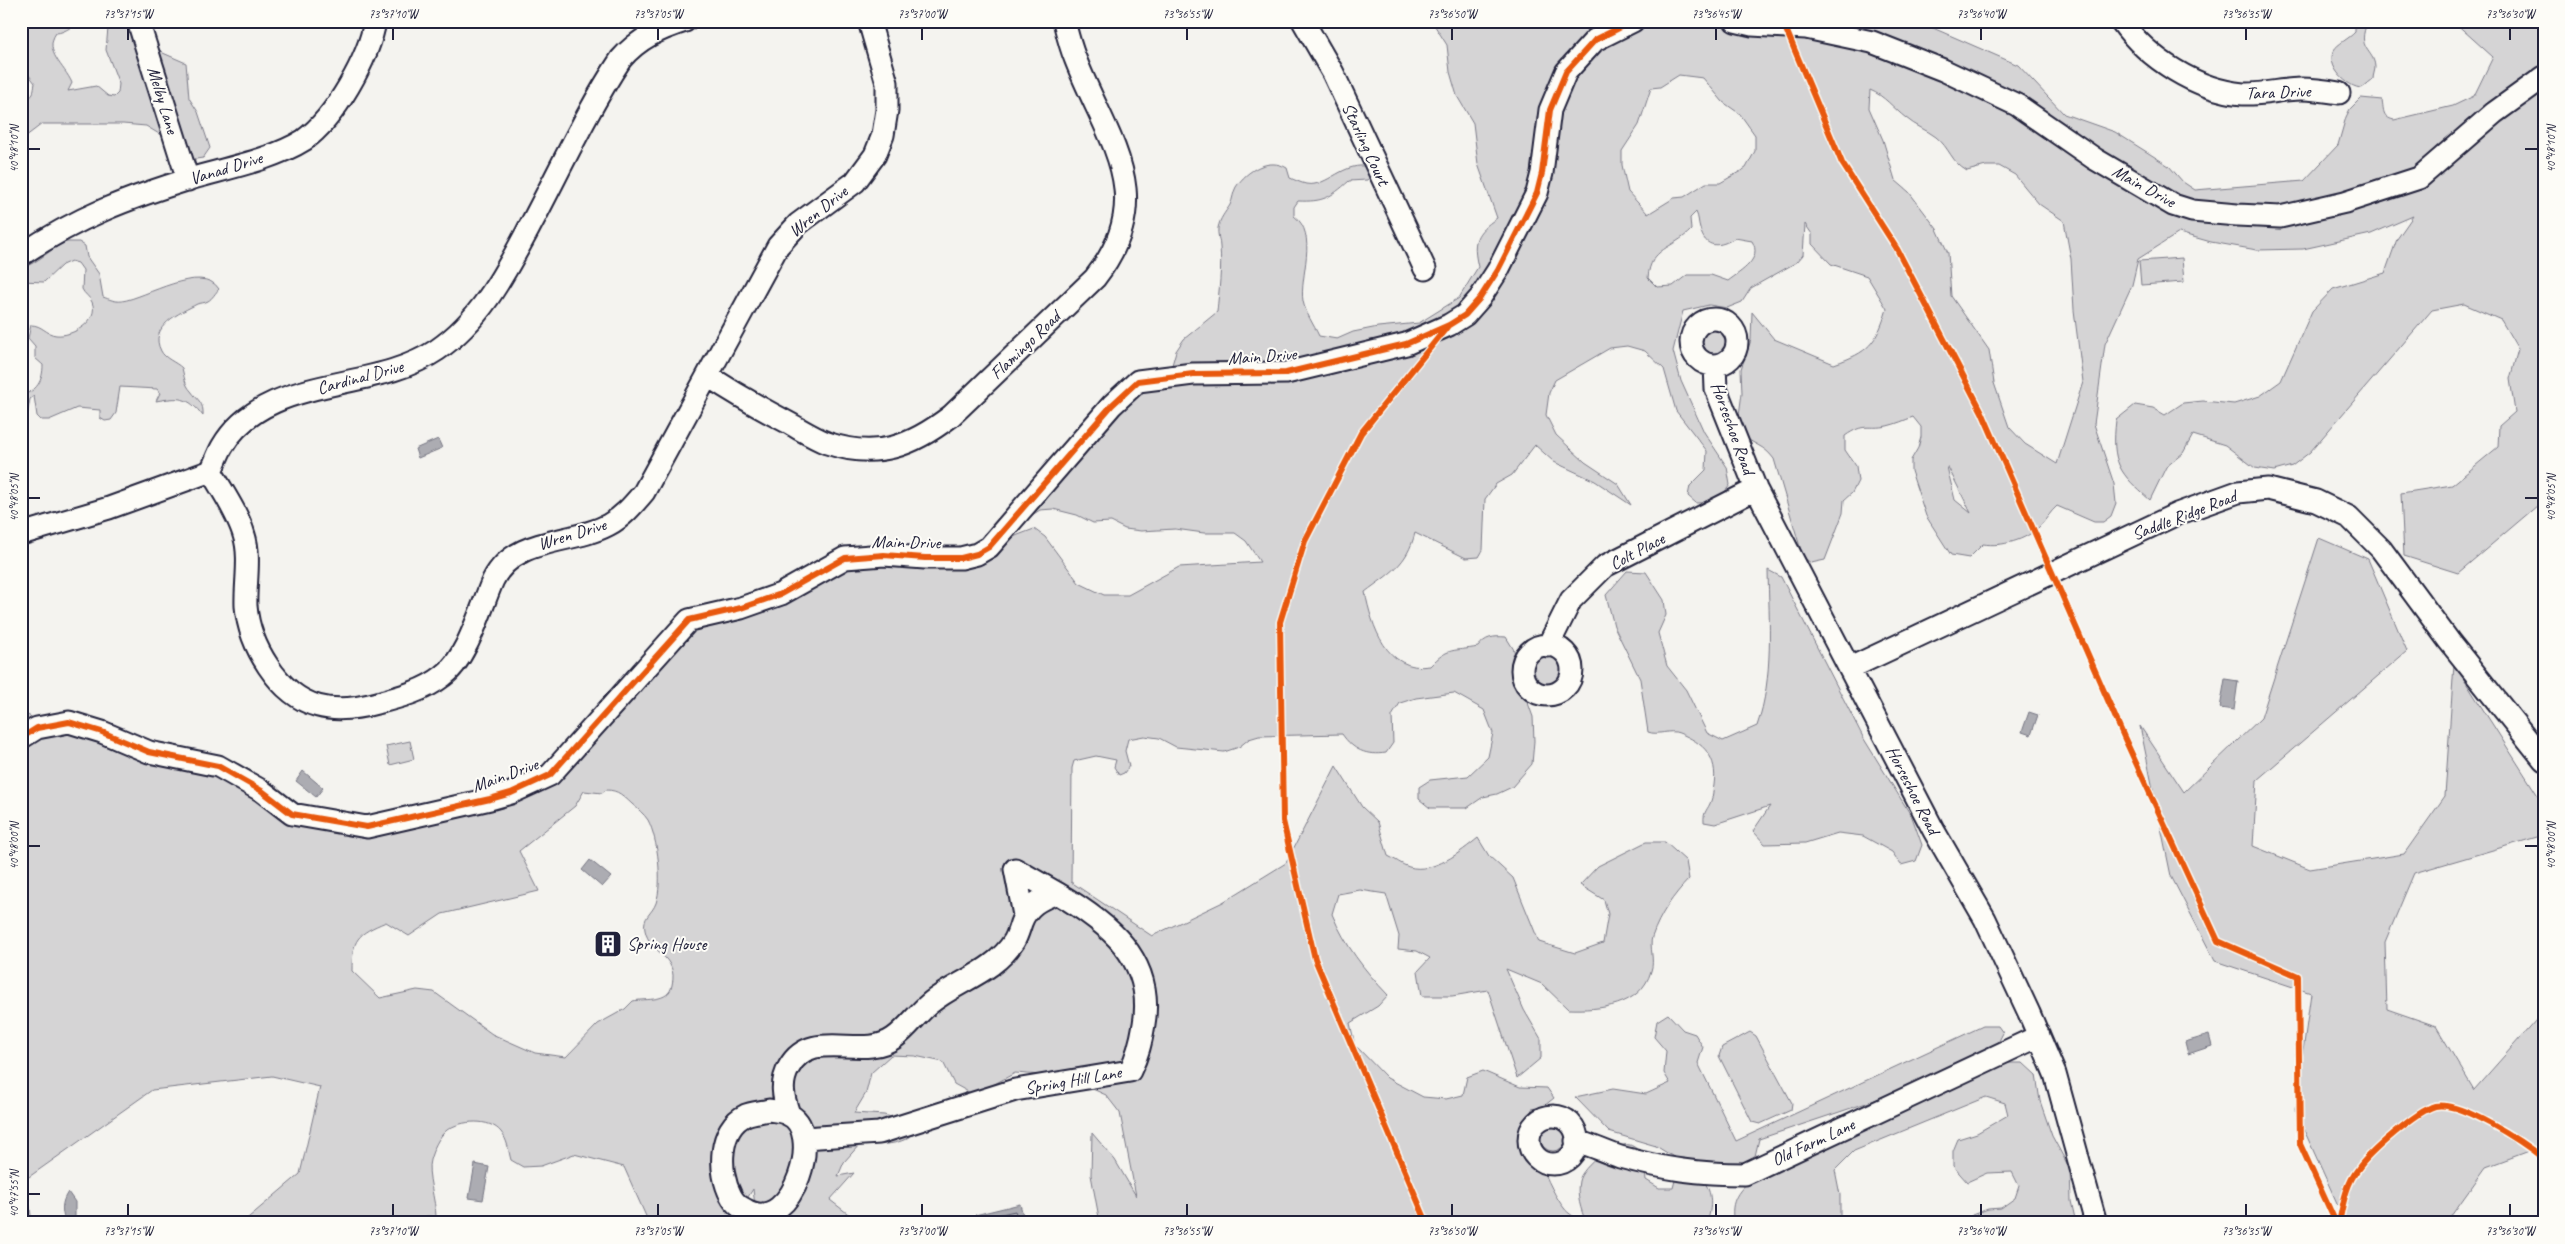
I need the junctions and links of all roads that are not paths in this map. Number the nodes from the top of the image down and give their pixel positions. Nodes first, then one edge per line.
1 (138, 21) edge
2 (375, 21) edge
3 (685, 21) edge
4 (869, 21) edge
5 (1064, 21) edge
6 (1303, 21) edge
7 (1633, 21) edge
8 (1735, 21) edge
9 (2121, 21) edge
10 (2544, 77) edge
11 (2339, 93) dead end
12 (188, 180) junction
13 (21, 255) edge
14 (1425, 269) dead end
15 (1715, 365) dead end
16 (708, 376) junction
17 (211, 471) junction
18 (1756, 489) junction
19 (21, 534) edge
20 (1548, 646) dead end
21 (1850, 668) junction
22 (21, 738) edge
23 (2544, 760) edge
24 (1057, 893) junction
25 (1024, 915) junction
26 (2039, 1036) junction
27 (789, 1114) junction
28 (804, 1138) junction
29 (1576, 1141) dead end
30 (751, 1218) edge
31 (2096, 1223) edge

1 - 12 street, Melby Lane
2 - 12 street, Vanad Drive
3 - 17 street, Cardinal Drive
4 - 16 street, Wren Drive
5 - 16 street, Flamingo Road
6 - 14 street, Starling Court
7 - 22 street, Main Drive
8 - 10 street, Main Drive
9 - 11 street, Tara Drive
12 - 13 street, Vanad Drive
15 - 18 street, Horseshoe Road
16 - 17 street, Wren Drive
17 - 19 street
18 - 20 street, Colt Place
18 - 21 street, Horseshoe Road
21 - 23 street, Saddle Ridge Road
21 - 26 street, Horseshoe Road
24 - 25 street
24 - 25 street, Spring Hill Lane
24 - 28 street, Spring Hill Lane
25 - 27 street
26 - 29 street, Old Farm Lane
26 - 31 street, Horseshoe Road
27 - 28 street
27 - 30 street
28 - 30 street

